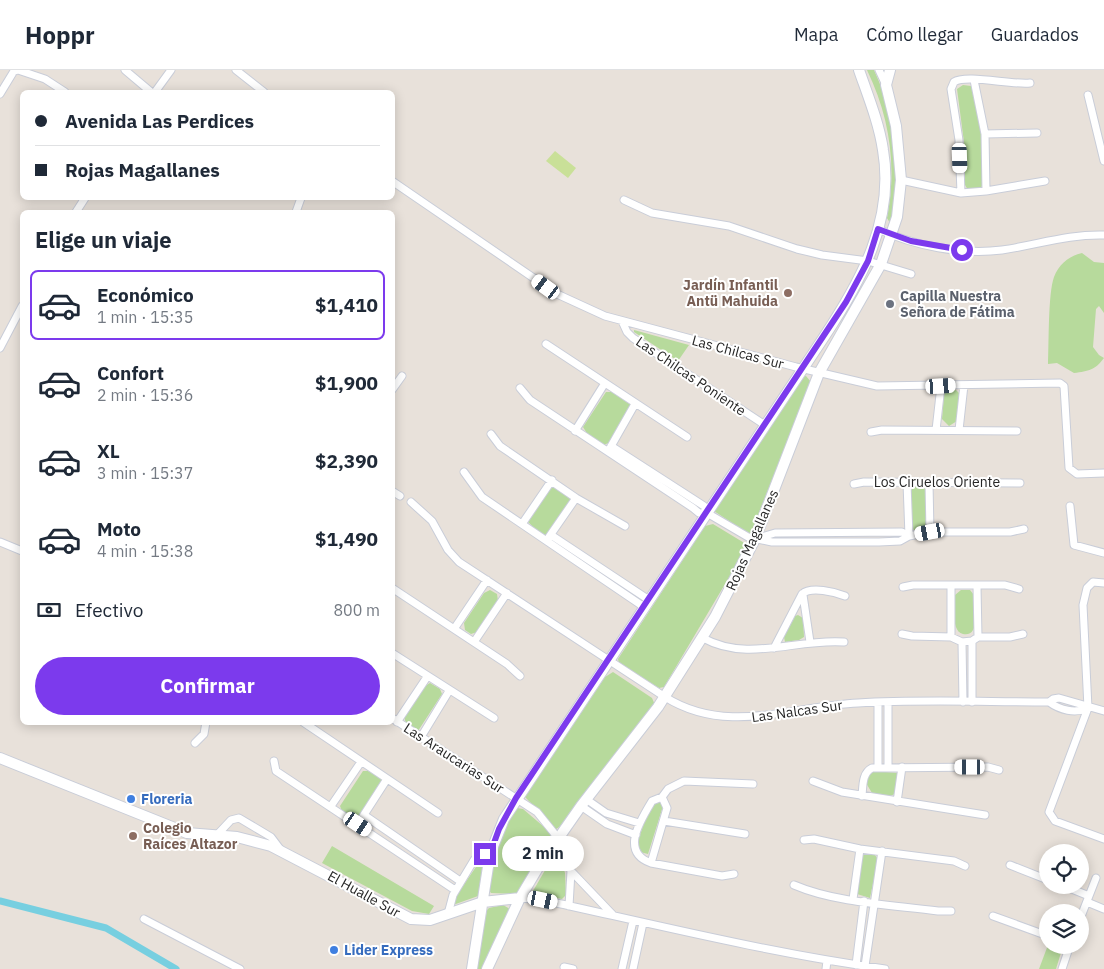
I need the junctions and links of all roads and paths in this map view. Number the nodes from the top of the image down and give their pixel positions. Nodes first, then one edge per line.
1 (125, 70) edge
2 (170, 70) edge
3 (236, 70) edge
4 (859, 70) edge
5 (879, 70) edge
6 (890, 70) edge
7 (974, 80) junction
8 (1030, 83) dead end
9 (886, 85) junction
10 (62, 90) edge
11 (149, 90) edge
12 (157, 90) edge
13 (261, 90) edge
14 (0, 94) edge
15 (1088, 95) dead end
16 (1037, 133) dead end
17 (985, 134) junction
18 (1104, 160) edge
19 (901, 180) junction
20 (1045, 181) dead end
21 (395, 182) edge
22 (986, 191) junction
23 (961, 192) junction
24 (624, 200) dead end
25 (878, 229) junction
26 (892, 235) junction
27 (1104, 235) edge
28 (868, 261) junction
29 (881, 264) junction
30 (911, 274) dead end
31 (20, 310) edge
32 (622, 321) junction
33 (546, 344) dead end
34 (0, 348) edge
35 (803, 369) junction
36 (819, 373) junction
37 (402, 376) dead end
38 (605, 383) junction
39 (964, 385) junction
40 (395, 386) edge
41 (941, 386) junction
42 (520, 388) dead end
43 (635, 404) junction
44 (765, 425) junction
45 (936, 430) junction
46 (959, 430) junction
47 (575, 431) junction
48 (1016, 431) dead end
49 (871, 432) dead end
50 (491, 434) dead end
51 (687, 437) dead end
52 (611, 446) junction
53 (607, 453) junction
54 (464, 472) dead end
55 (1104, 473) edge
56 (552, 480) junction
57 (908, 483) junction
58 (929, 483) junction
59 (1020, 483) dead end
60 (854, 484) dead end
61 (395, 493) edge
62 (400, 496) dead end
63 (576, 498) junction
64 (411, 502) dead end
65 (1070, 506) dead end
66 (707, 513) junction
67 (522, 524) junction
68 (625, 526) dead end
69 (1024, 530) dead end
70 (930, 532) junction
71 (909, 536) junction
72 (548, 538) junction
73 (755, 539) junction
74 (0, 542) edge
75 (20, 550) edge
76 (1104, 553) edge
77 (487, 580) junction
78 (1104, 583) edge
79 (951, 586) junction
80 (977, 586) junction
81 (903, 587) dead end
82 (1019, 589) dead end
83 (395, 590) edge
84 (507, 594) junction
85 (802, 594) junction
86 (845, 596) dead end
87 (647, 603) junction
88 (454, 629) junction
89 (902, 634) dead end
90 (1023, 634) dead end
91 (951, 637) junction
92 (703, 638) junction
93 (975, 639) junction
94 (474, 642) junction
95 (810, 642) junction
96 (844, 642) dead end
97 (962, 642) junction
98 (774, 648) junction
99 (395, 655) edge
100 (608, 661) junction
101 (520, 676) dead end
102 (426, 677) junction
103 (449, 691) junction
104 (665, 698) junction
105 (878, 702) junction
106 (888, 702) junction
107 (963, 702) junction
108 (972, 702) junction
109 (1088, 708) junction
110 (1104, 712) edge
111 (494, 718) dead end
112 (395, 720) edge
113 (206, 725) edge
114 (307, 725) edge
115 (421, 737) junction
116 (195, 743) dead end
117 (0, 758) edge
118 (274, 761) dead end
119 (361, 762) junction
120 (888, 767) junction
121 (878, 768) junction
122 (902, 768) junction
123 (1000, 770) dead end
124 (387, 779) junction
125 (813, 781) dead end
126 (753, 784) dead end
127 (862, 796) junction
128 (516, 798) junction
129 (662, 798) junction
130 (584, 802) junction
131 (897, 802) junction
132 (332, 806) junction
133 (438, 814) dead end
134 (985, 814) dead end
135 (364, 816) junction
136 (664, 821) junction
137 (639, 823) junction
138 (358, 824) junction
139 (745, 834) dead end
140 (636, 835) junction
141 (216, 836) junction
142 (557, 839) junction
143 (1104, 839) edge
144 (804, 840) dead end
145 (280, 849) junction
146 (860, 849) junction
147 (882, 851) junction
148 (490, 854) junction
149 (651, 863) junction
150 (1010, 865) dead end
151 (965, 866) dead end
152 (571, 871) junction
153 (734, 874) dead end
154 (1039, 876) edge
155 (1096, 878) dead end
156 (460, 881) junction
157 (794, 885) dead end
158 (455, 890) junction
159 (1079, 894) edge
160 (520, 898) junction
161 (853, 899) junction
162 (1088, 899) junction
163 (864, 901) junction
164 (483, 902) junction
165 (874, 902) junction
166 (1086, 904) edge
167 (568, 906) junction
168 (1104, 909) edge
169 (951, 910) dead end
170 (448, 914) junction
171 (614, 916) junction
172 (993, 916) dead end
173 (144, 919) dead end
174 (633, 921) junction
175 (643, 923) junction
176 (1039, 933) edge
177 (1067, 954) edge
178 (827, 965) edge
179 (856, 965) junction
180 (838, 966) edge
181 (866, 966) junction
182 (564, 967) dead end
183 (1063, 967) edge
184 (240, 969) edge
185 (472, 969) edge
186 (487, 969) edge
187 (573, 969) edge
188 (622, 969) edge
189 (633, 969) edge
190 (885, 969) edge

1 - 11 street
2 - 12 street
3 - 13 street
4 - 25 street
5 - 9 street, Rojas Magallanes
6 - 9 street
7 - 8 street
7 - 17 street
7 - 23 street
9 - 19 street, Rojas Magallanes
10 - 14 street
15 - 18 street
16 - 17 street
17 - 22 street
19 - 23 street
19 - 26 street, Rojas Magallanes
20 - 22 street
21 - 32 street, Las Chilcas Sur
22 - 23 street
24 - 28 street
25 - 26 street
25 - 28 street
26 - 27 street
26 - 29 street, Rojas Magallanes
28 - 29 street
28 - 35 street
29 - 30 street
29 - 36 street, Rojas Magallanes
31 - 34 street
32 - 35 street, Las Chilcas Sur
32 - 44 street, Las Chilcas Poniente
33 - 38 street
35 - 36 street, Las Chilcas Sur
35 - 44 street
36 - 41 street, Las Chilcas Sur
36 - 73 street, Rojas Magallanes
37 - 40 street
38 - 43 street
38 - 47 street
39 - 41 street, Las Chilcas Sur
39 - 46 street
39 - 55 street, Las Chilcas Sur
41 - 45 street
42 - 47 street
43 - 51 street
43 - 52 street
44 - 66 street
45 - 46 street
45 - 49 street
46 - 48 street
47 - 53 street
50 - 56 street
52 - 53 street
52 - 66 street
53 - 66 street
54 - 67 street
56 - 63 street
56 - 67 street
57 - 58 street, Los Ciruelos Oriente
57 - 60 street, Los Ciruelos Oriente
57 - 71 street
58 - 59 street, Los Ciruelos Oriente
58 - 70 street
61 - 62 street
63 - 68 street
63 - 72 street
64 - 77 street, Las Nalcas Sur
65 - 76 street
66 - 73 street
66 - 87 street
67 - 72 street
69 - 70 street
70 - 71 street
71 - 73 street
72 - 87 street
73 - 92 street, Rojas Magallanes
74 - 75 street
77 - 84 street, Las Nalcas Sur
77 - 88 street
78 - 109 street
79 - 80 street
79 - 81 street
79 - 91 street
80 - 82 street
80 - 93 street
83 - 88 street
84 - 94 street
84 - 100 street, Las Nalcas Sur
85 - 86 street
85 - 95 street
85 - 98 street
87 - 100 street
88 - 94 street
89 - 91 street
90 - 93 street
91 - 97 street
92 - 98 street
92 - 104 street, Rojas Magallanes
93 - 97 street
93 - 108 street
94 - 101 street
95 - 96 street
95 - 98 street
97 - 107 street
99 - 102 street
100 - 104 street, Las Nalcas Sur
100 - 128 street
102 - 103 street
102 - 112 street
103 - 111 street
103 - 115 street
104 - 105 street, Las Nalcas Sur
104 - 130 street, Rojas Magallanes
105 - 106 street, Las Nalcas Sur
105 - 121 street
106 - 107 street, Las Nalcas Sur
106 - 120 street
107 - 108 street, Las Nalcas Sur
108 - 109 street, Las Nalcas Sur
109 - 110 street
109 - 143 street
112 - 115 street, Las Araucarias Sur
113 - 116 street
114 - 119 street
115 - 128 street, Las Araucarias Sur
117 - 141 street, El Hualle Sur
118 - 132 street
119 - 124 street
119 - 132 street
120 - 121 street
120 - 122 street
121 - 127 street
122 - 123 street
122 - 131 street
124 - 133 street
124 - 135 street
125 - 127 street
126 - 129 street
127 - 131 street
128 - 142 street
128 - 148 street
129 - 136 street
129 - 137 street
130 - 137 street
130 - 140 street
130 - 142 street, Rojas Magallanes
131 - 134 street
132 - 138 street
135 - 138 street
135 - 156 street
136 - 139 street
136 - 149 street
137 - 140 street
138 - 158 street
140 - 149 street
141 - 145 street, El Hualle Sur
141 - 145 street, El Hualle Sur
142 - 152 street
142 - 160 street, Rojas Magallanes
144 - 146 street
145 - 170 street, El Hualle Sur
146 - 147 street
146 - 161 street
147 - 151 street
147 - 165 street
148 - 156 street
148 - 164 street
149 - 153 street
150 - 154 street
152 - 167 street
152 - 171 street
155 - 162 street
156 - 158 street
157 - 161 street
158 - 170 street
159 - 162 street
160 - 164 street, El Hualle Sur
160 - 167 street, El Hualle Sur
160 - 186 street, Rojas Magallanes
161 - 163 street
162 - 166 street
162 - 168 street
163 - 165 street
163 - 179 street
164 - 170 street, El Hualle Sur
164 - 185 street
165 - 169 street
165 - 181 street
167 - 171 street, El Hualle Sur
171 - 174 street, El Hualle Sur
172 - 176 street
173 - 184 street
174 - 175 street, El Hualle Sur
174 - 188 street
175 - 178 street, El Hualle Sur
175 - 189 street
177 - 183 street
178 - 180 street, El Hualle Sur
179 - 180 street, El Hualle Sur
179 - 181 street, El Hualle Sur
181 - 190 street, El Hualle Sur
182 - 187 street

